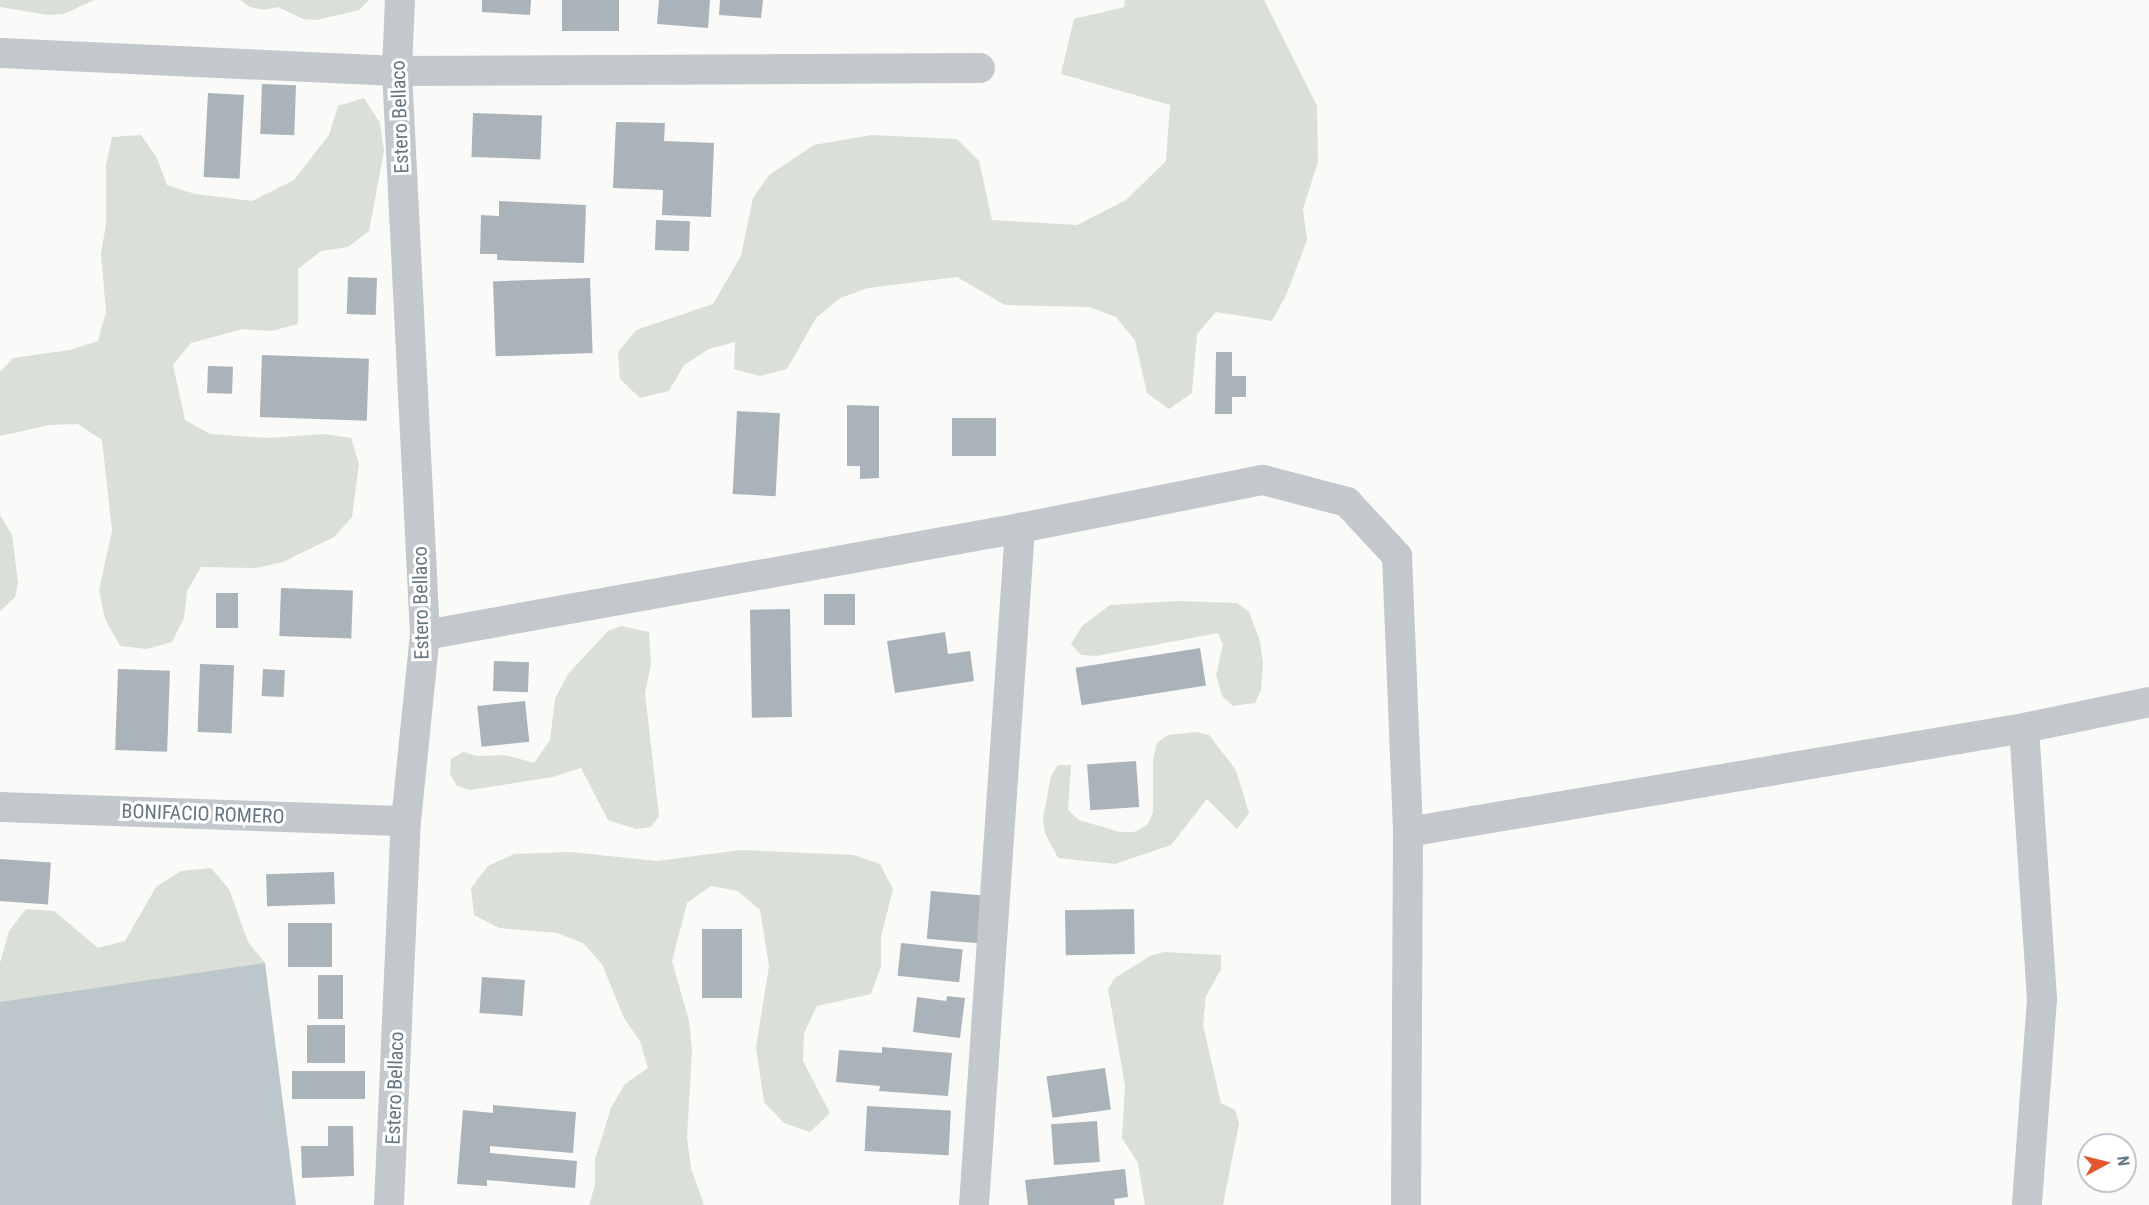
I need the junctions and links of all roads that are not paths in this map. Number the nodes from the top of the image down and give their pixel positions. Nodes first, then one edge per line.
1 (400, 0) edge
2 (0, 53) edge
3 (980, 68) dead end
4 (397, 71) junction
5 (1020, 528) junction
6 (425, 635) junction
7 (2149, 702) edge
8 (2024, 728) junction
9 (0, 807) edge
10 (406, 821) junction
11 (1408, 832) junction
12 (390, 1205) edge
13 (974, 1205) edge
14 (1406, 1205) edge
15 (2027, 1205) edge

1 - 4 street, Estero Bellaco
2 - 4 street
3 - 4 street
4 - 6 street, Estero Bellaco
5 - 6 street
5 - 11 street
5 - 13 street
6 - 10 street, Estero Bellaco
7 - 8 street
8 - 11 street
8 - 15 street
9 - 10 street, BONIFACIO ROMERO
10 - 12 street, Estero Bellaco
11 - 14 street

